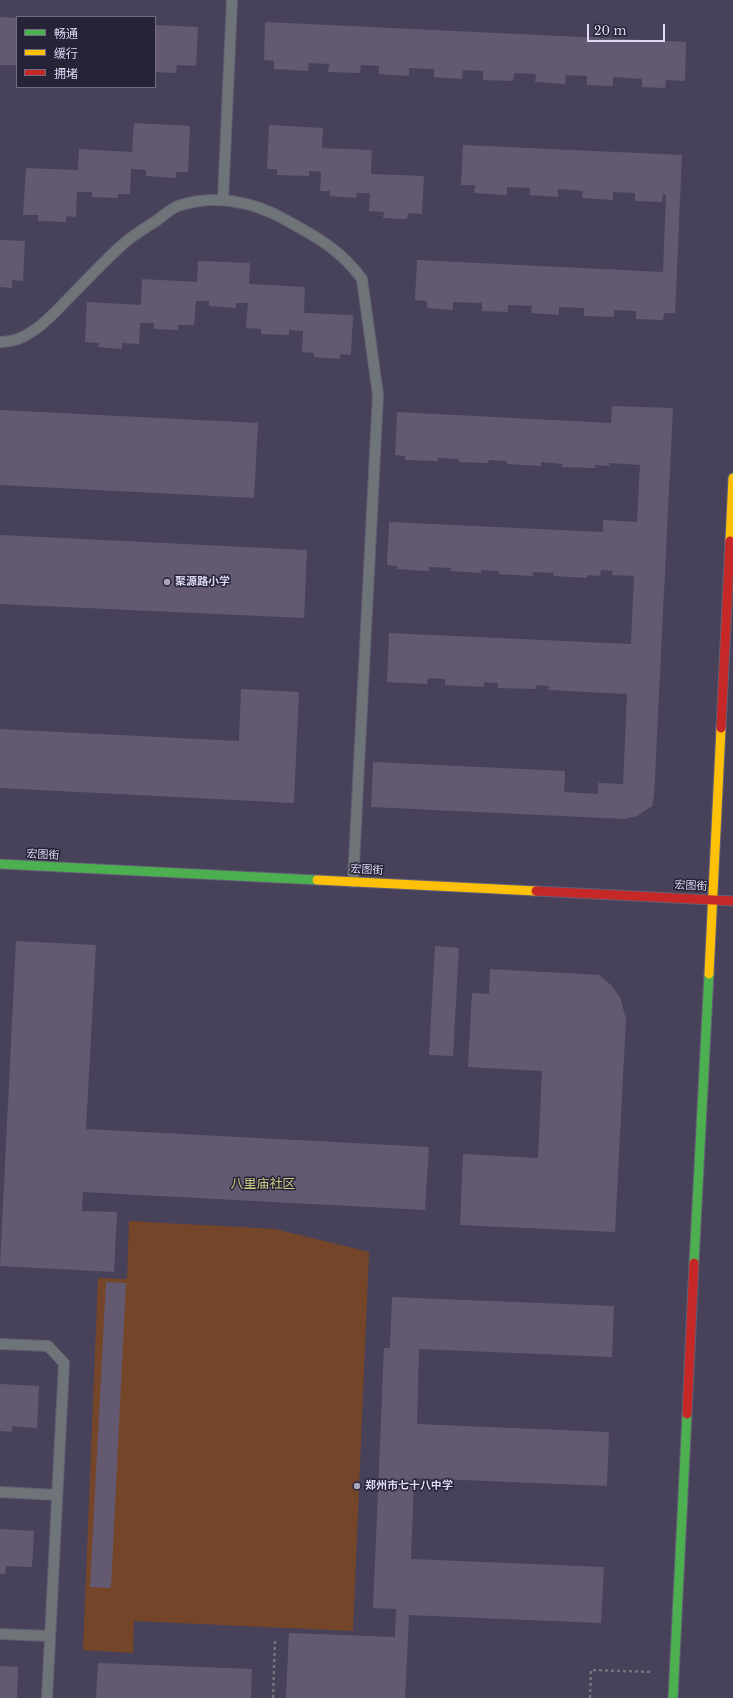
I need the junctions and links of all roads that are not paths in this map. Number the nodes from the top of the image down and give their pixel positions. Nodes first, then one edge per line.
1 (232, 1) edge
2 (223, 200) junction
3 (0, 342) edge
4 (733, 478) edge
5 (0, 864) edge
6 (353, 882) junction
7 (712, 900) junction
8 (733, 901) edge
9 (0, 1344) edge
10 (0, 1492) edge
11 (57, 1494) junction
12 (0, 1634) edge
13 (50, 1636) junction
14 (47, 1698) edge
15 (673, 1698) edge

1 - 2 lane
2 - 3 lane
2 - 6 lane
4 - 7 street
5 - 6 street, 宏图街
6 - 7 street, 宏图街
7 - 8 street, 宏图街
7 - 15 street
9 - 11 lane
10 - 11 lane
11 - 13 lane
12 - 13 lane
13 - 14 lane

